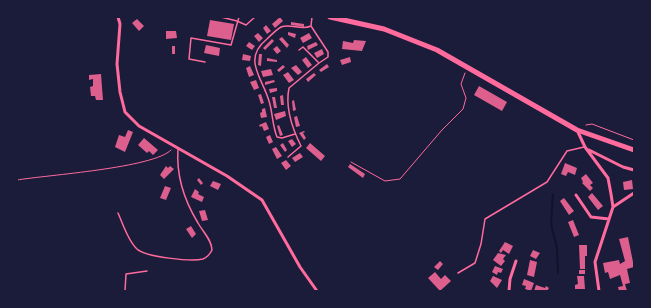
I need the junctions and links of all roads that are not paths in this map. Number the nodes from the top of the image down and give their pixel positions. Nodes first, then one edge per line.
1 (118, 17) edge
2 (221, 17) edge
3 (240, 17) edge
4 (255, 17) edge
5 (312, 17) edge
6 (330, 17) edge
7 (237, 20) junction
8 (311, 26) junction
9 (299, 50) dead end
10 (205, 62) dead end
11 (318, 63) junction
12 (577, 130) junction
13 (295, 134) junction
14 (176, 148) junction
15 (586, 148) junction
16 (634, 150) edge
17 (288, 157) dead end
18 (634, 170) edge
19 (634, 193) edge
20 (576, 195) dead end
21 (613, 207) junction
22 (118, 213) dead end
23 (609, 219) junction
24 (516, 261) dead end
25 (147, 271) dead end
26 (458, 273) dead end
27 (125, 291) edge
28 (317, 291) edge
29 (509, 291) edge
30 (599, 291) edge

1 - 14 street
2 - 7 lane
3 - 7 lane
4 - 7 lane
5 - 8 lane
6 - 12 main road
7 - 10 lane
8 - 11 lane
8 - 13 lane
9 - 11 lane
11 - 13 lane
12 - 15 street
12 - 16 main road
13 - 17 lane
14 - 22 lane
14 - 28 street
15 - 18 street
15 - 21 street
15 - 26 lane
19 - 21 street
20 - 23 street
21 - 23 street
23 - 30 street
24 - 29 street
25 - 27 lane

